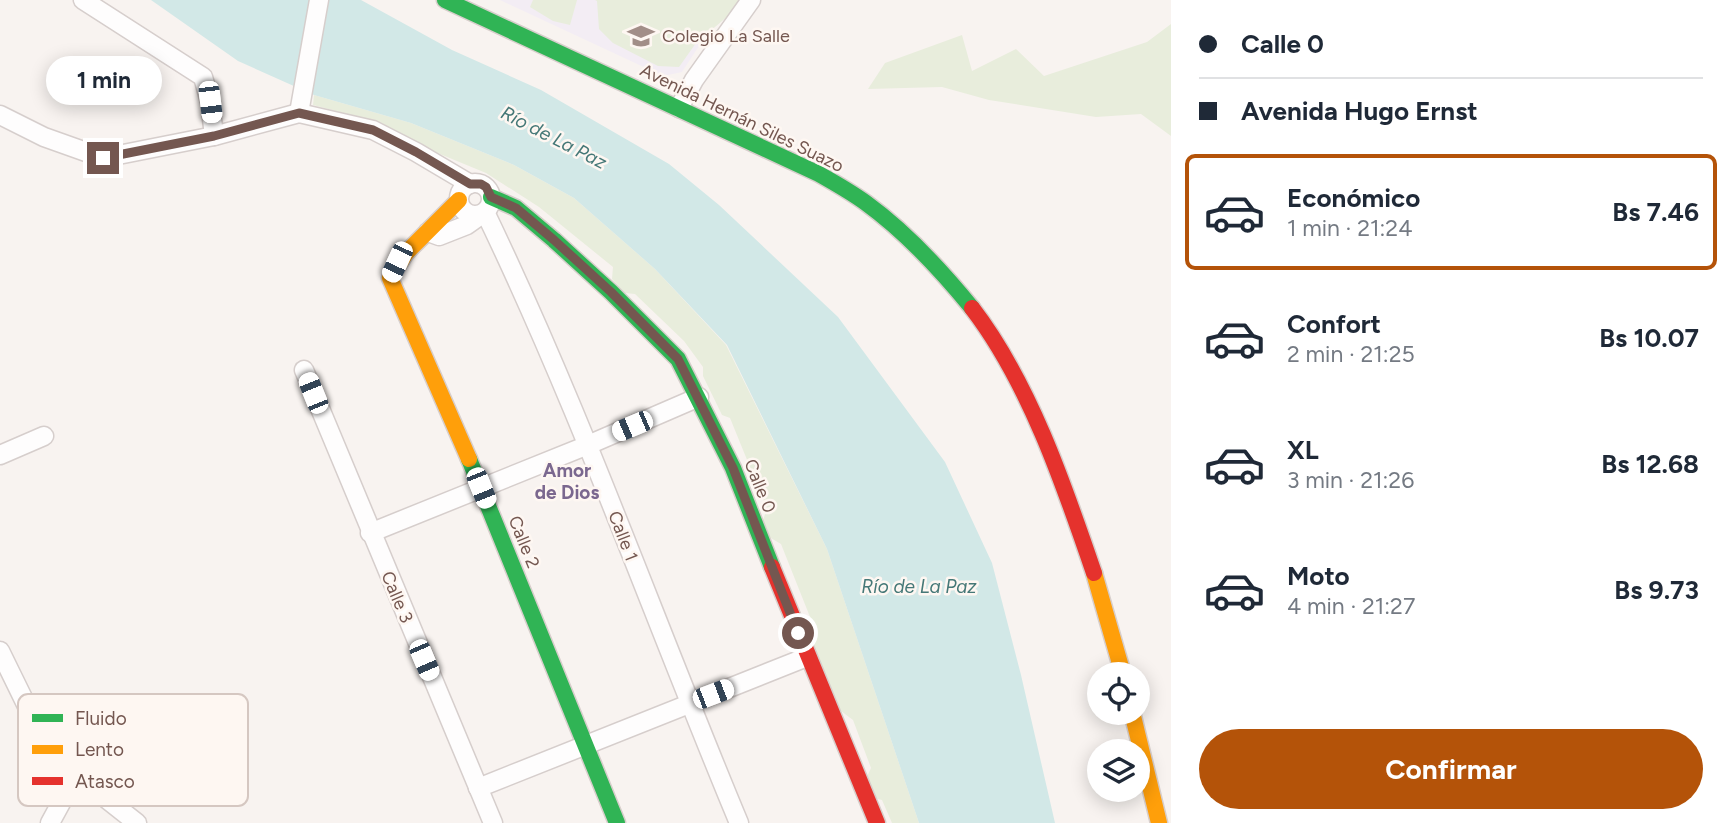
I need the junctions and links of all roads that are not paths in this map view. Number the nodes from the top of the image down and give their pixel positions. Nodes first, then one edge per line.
1 (83, 0) edge
2 (319, 0) edge
3 (445, 0) edge
4 (751, 0) edge
5 (679, 108) junction
6 (299, 113) junction
7 (0, 115) edge
8 (214, 136) junction
9 (463, 193) junction
10 (486, 208) junction
11 (428, 232) junction
12 (304, 370) dead end
13 (699, 397) junction
14 (44, 436) dead end
15 (588, 445) junction
16 (0, 455) edge
17 (481, 488) junction
18 (370, 533) junction
19 (0, 651) edge
20 (807, 657) junction
21 (1120, 662) edge
22 (21, 694) edge
23 (689, 704) junction
24 (1135, 725) edge
25 (585, 745) junction
26 (478, 788) junction
27 (59, 806) edge
28 (115, 806) edge
29 (50, 823) edge
30 (137, 823) edge
31 (493, 823) edge
32 (617, 823) edge
33 (740, 823) edge
34 (877, 823) edge
35 (1159, 823) edge

1 - 8 street
2 - 6 street
3 - 5 street, Avenida Hernán Siles Suazo
4 - 5 street
5 - 21 street, Avenida Hernán Siles Suazo
6 - 8 street
6 - 9 street
7 - 8 street
9 - 10 street
9 - 10 street
9 - 11 street
10 - 11 street
10 - 13 street, Calle 0
10 - 15 street, Calle 1
11 - 17 street, Calle 2
12 - 18 street, Calle 3
13 - 15 street
13 - 20 street, Calle 0
14 - 16 street
15 - 17 street
15 - 23 street, Calle 1
17 - 18 street
17 - 25 street, Calle 2
18 - 26 street, Calle 3
19 - 22 street
20 - 23 street
20 - 34 street, Calle 0
23 - 25 street
23 - 33 street, Calle 1
24 - 35 street
25 - 26 street
25 - 32 street, Calle 2
26 - 31 street, Calle 3
27 - 29 street
28 - 30 street

